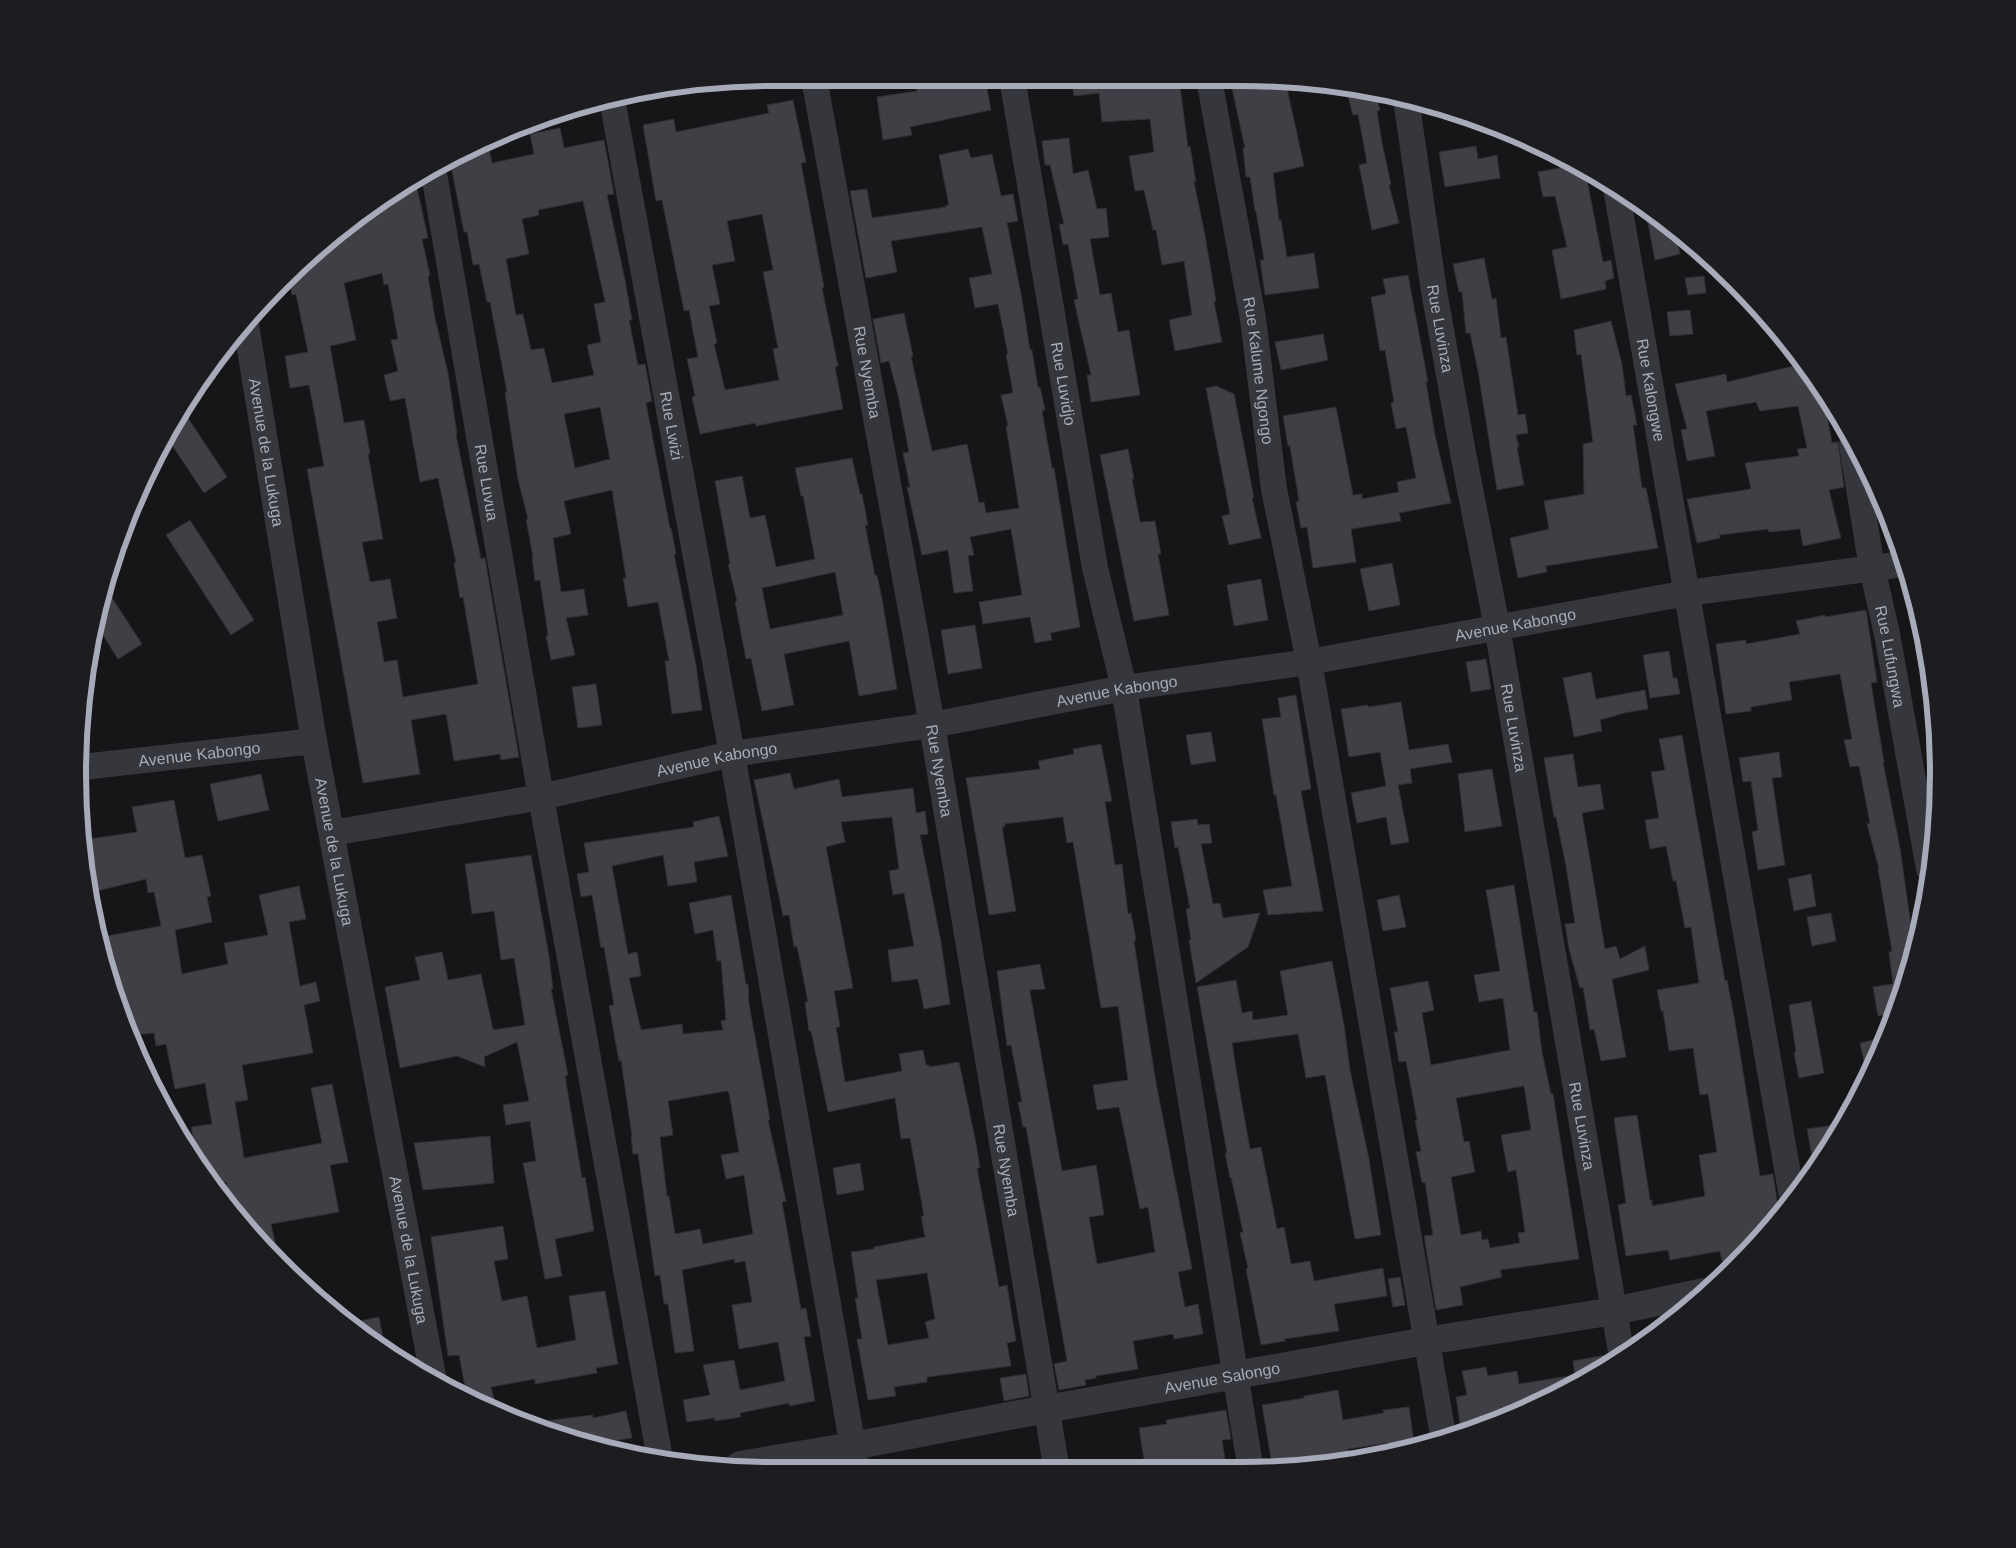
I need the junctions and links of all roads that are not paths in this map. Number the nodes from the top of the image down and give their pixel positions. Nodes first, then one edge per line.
1 (815, 86) edge
2 (1013, 86) edge
3 (1210, 86) edge
4 (613, 106) edge
5 (1407, 107) edge
6 (434, 176) edge
7 (1618, 198) edge
8 (247, 332) edge
9 (1855, 462) edge
10 (1897, 565) edge
11 (1872, 568) junction
12 (1687, 593) junction
13 (1497, 627) junction
14 (1309, 662) junction
15 (1124, 688) junction
16 (932, 725) junction
17 (314, 741) junction
18 (732, 754) junction
19 (86, 767) edge
20 (541, 796) junction
21 (332, 833) junction
22 (1925, 849) edge
23 (1791, 1189) edge
24 (1691, 1295) edge
25 (1614, 1310) junction
26 (1426, 1341) junction
27 (1621, 1348) edge
28 (432, 1371) edge
29 (1234, 1376) junction
30 (1046, 1409) junction
31 (1442, 1431) edge
32 (659, 1452) edge
33 (855, 1455) edge
34 (769, 1462) edge
35 (1056, 1462) edge
36 (1249, 1462) edge

1 - 16 street, Rue Nyemba
2 - 15 street, Rue Luvidjo
3 - 14 street, Rue Kalume Ngongo
4 - 18 street, Rue Lwizi
5 - 13 street, Rue Luvinza
6 - 20 street, Rue Luvua
7 - 12 street, Rue Kalongwe
8 - 17 street, Avenue de la Lukuga
9 - 11 street, Rue Lufungwa
10 - 11 street, Avenue Kabongo
11 - 12 street, Avenue Kabongo
11 - 22 street, Rue Lufungwa
12 - 13 street, Avenue Kabongo
12 - 23 street, Rue Kalongwe
13 - 14 street, Avenue Kabongo
13 - 25 street, Rue Luvinza
14 - 15 street, Avenue Kabongo
14 - 26 street, Rue Kalume Ngongo
15 - 16 street, Avenue Kabongo
15 - 29 street, Rue Luvidjo
16 - 18 street, Avenue Kabongo
16 - 30 street, Rue Nyemba
17 - 19 street, Avenue Kabongo
17 - 21 street, Avenue de la Lukuga
18 - 20 street, Avenue Kabongo
18 - 33 street, Rue Lwizi
20 - 21 street, Avenue Kabongo
20 - 32 street, Rue Luvua
21 - 28 street, Avenue de la Lukuga
24 - 25 street, Avenue Salongo
25 - 26 street, Avenue Salongo
25 - 27 street, Rue Luvinza
26 - 29 street, Avenue Salongo
26 - 31 street, Rue Kalume Ngongo
29 - 30 street, Avenue Salongo
29 - 36 street, Rue Luvidjo
30 - 33 street, Avenue Salongo
30 - 35 street, Rue Nyemba
33 - 34 street, Avenue Salongo

